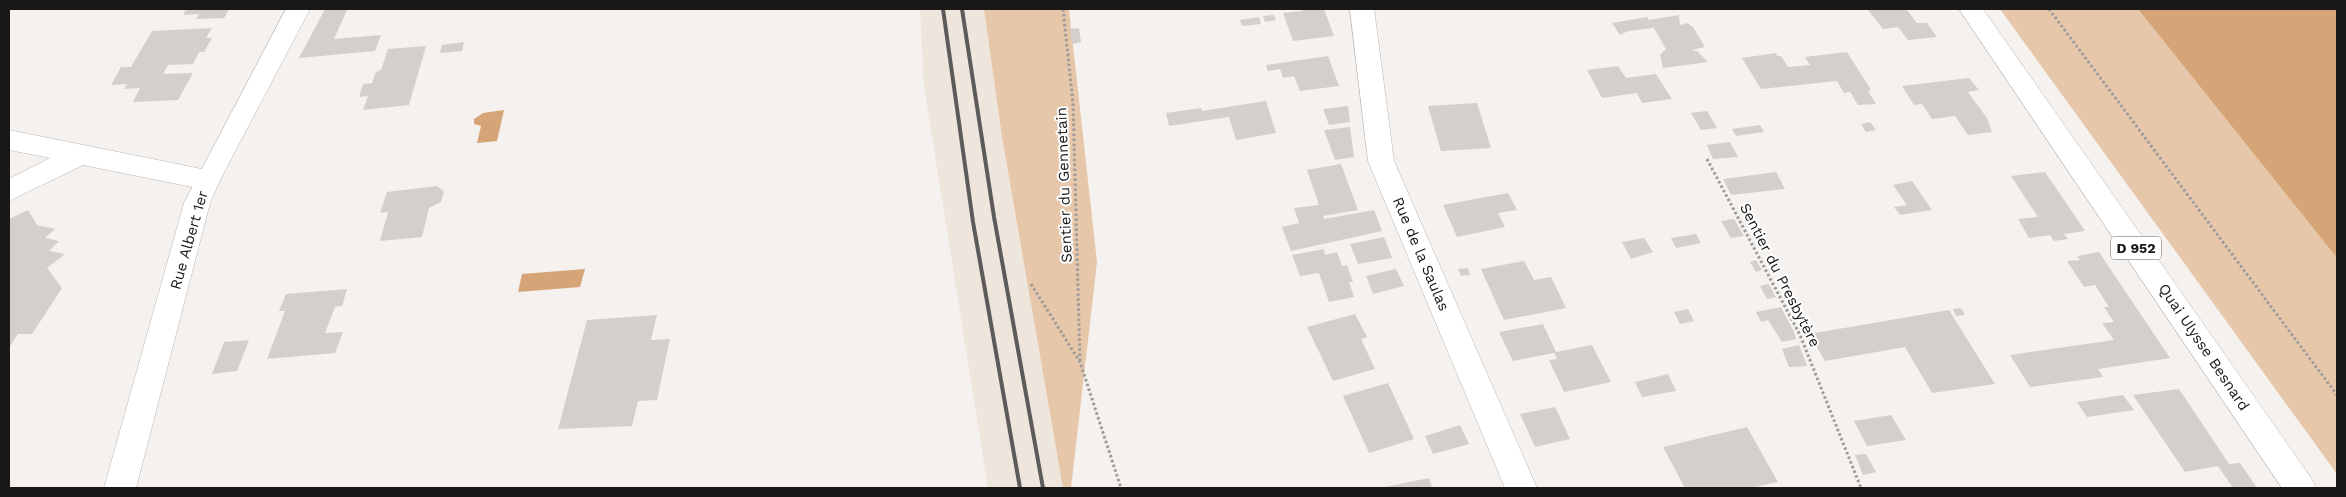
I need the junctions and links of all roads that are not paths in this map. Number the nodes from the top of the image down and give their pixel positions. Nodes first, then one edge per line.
1 (298, 9) edge
2 (1362, 9) edge
3 (1970, 9) edge
4 (9, 140) edge
5 (81, 154) junction
6 (207, 180) junction
7 (9, 191) edge
8 (120, 488) edge
9 (1520, 488) edge
10 (2300, 488) edge

1 - 6 street, Rue Albert 1er
2 - 9 street, Rue de la Saulas
3 - 10 street, Quai Ulysse Besnard / D 952
4 - 5 street
5 - 6 street
5 - 7 street
6 - 8 street, Rue Albert 1er

